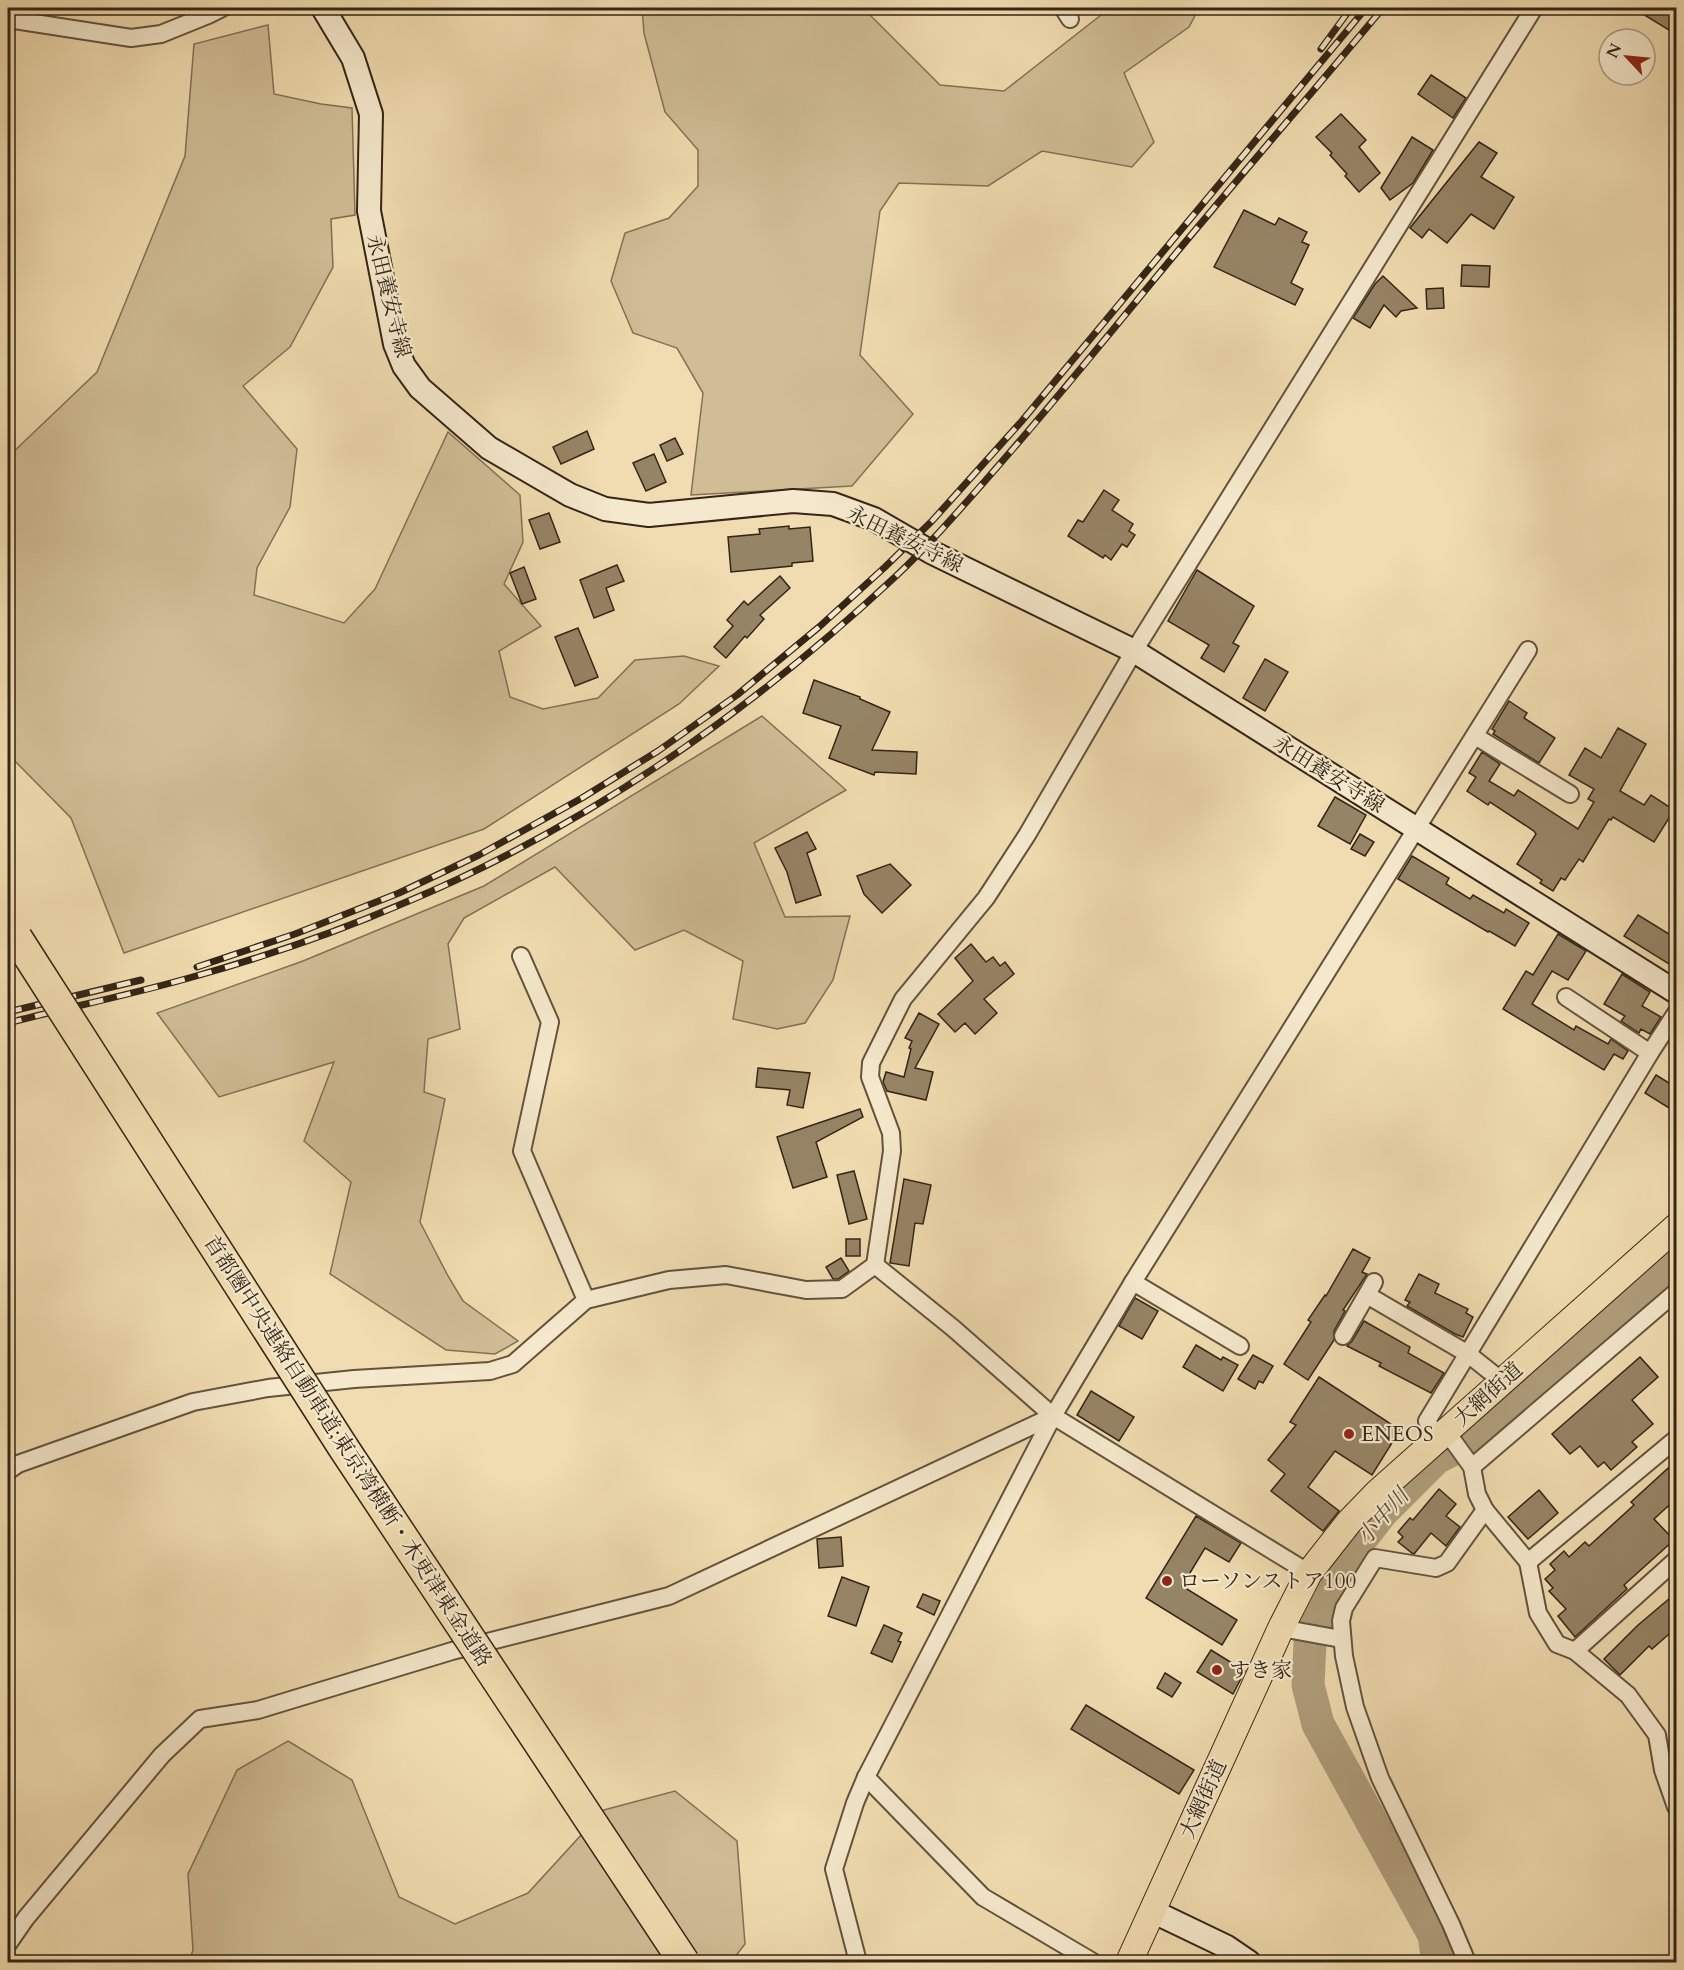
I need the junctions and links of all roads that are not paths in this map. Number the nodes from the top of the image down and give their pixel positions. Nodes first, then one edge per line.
1 (222, 8) edge
2 (323, 8) edge
3 (1534, 8) edge
4 (8, 19) edge
5 (1528, 650) dead end
6 (1134, 651) junction
7 (1475, 736) junction
8 (1570, 794) dead end
9 (1417, 829) junction
10 (17, 938) dead end
11 (521, 956) dead end
12 (1677, 992) edge
13 (1566, 997) dead end
14 (1677, 1014) edge
15 (1650, 1053) junction
16 (1677, 1227) edge
17 (875, 1264) junction
18 (1133, 1282) junction
19 (1677, 1292) edge
20 (586, 1300) junction
21 (1342, 1336) dead end
22 (1240, 1346) dead end
23 (1468, 1354) junction
24 (1502, 1381) junction
25 (1053, 1416) junction
26 (1442, 1435) junction
27 (1677, 1439) edge
28 (1472, 1467) junction
29 (8, 1471) edge
30 (1485, 1510) junction
31 (1677, 1560) edge
32 (1528, 1562) junction
33 (1309, 1573) junction
34 (1281, 1628) junction
35 (1341, 1639) junction
36 (1575, 1651) junction
37 (866, 1777) junction
38 (1677, 1807) edge
39 (1152, 1911) junction
40 (8, 1944) edge
41 (684, 1962) edge
42 (854, 1962) edge
43 (1093, 1962) edge
44 (1129, 1962) edge
45 (1249, 1962) edge
46 (1467, 1962) edge

1 - 4 street
2 - 6 street, 永田養安寺線
3 - 6 street
5 - 7 street
6 - 9 street, 永田養安寺線
6 - 17 street
7 - 8 street
7 - 9 street
9 - 12 street, 永田養安寺線
9 - 18 street
10 - 41 highway, 首都圏中央連絡自動車道;東京湾横断・木更津東金道路, bridge
11 - 20 street
13 - 15 street
14 - 15 street
15 - 23 street
16 - 24 main road, 大網街道
17 - 20 street
17 - 25 street
18 - 22 street
18 - 25 street
19 - 28 street
20 - 29 street
21 - 23 street
23 - 24 street
23 - 26 street
24 - 26 main road, 大網街道
25 - 33 street
25 - 37 street
25 - 40 street
26 - 28 street
26 - 33 main road, 大網街道
27 - 32 street
28 - 30 street
30 - 32 street
30 - 35 street
31 - 36 street
32 - 36 street
33 - 34 main road, 大網街道
34 - 35 street
34 - 39 main road, 大網街道
35 - 46 street
36 - 38 street
37 - 42 street
37 - 43 street
39 - 44 main road, 大網街道
39 - 45 street

